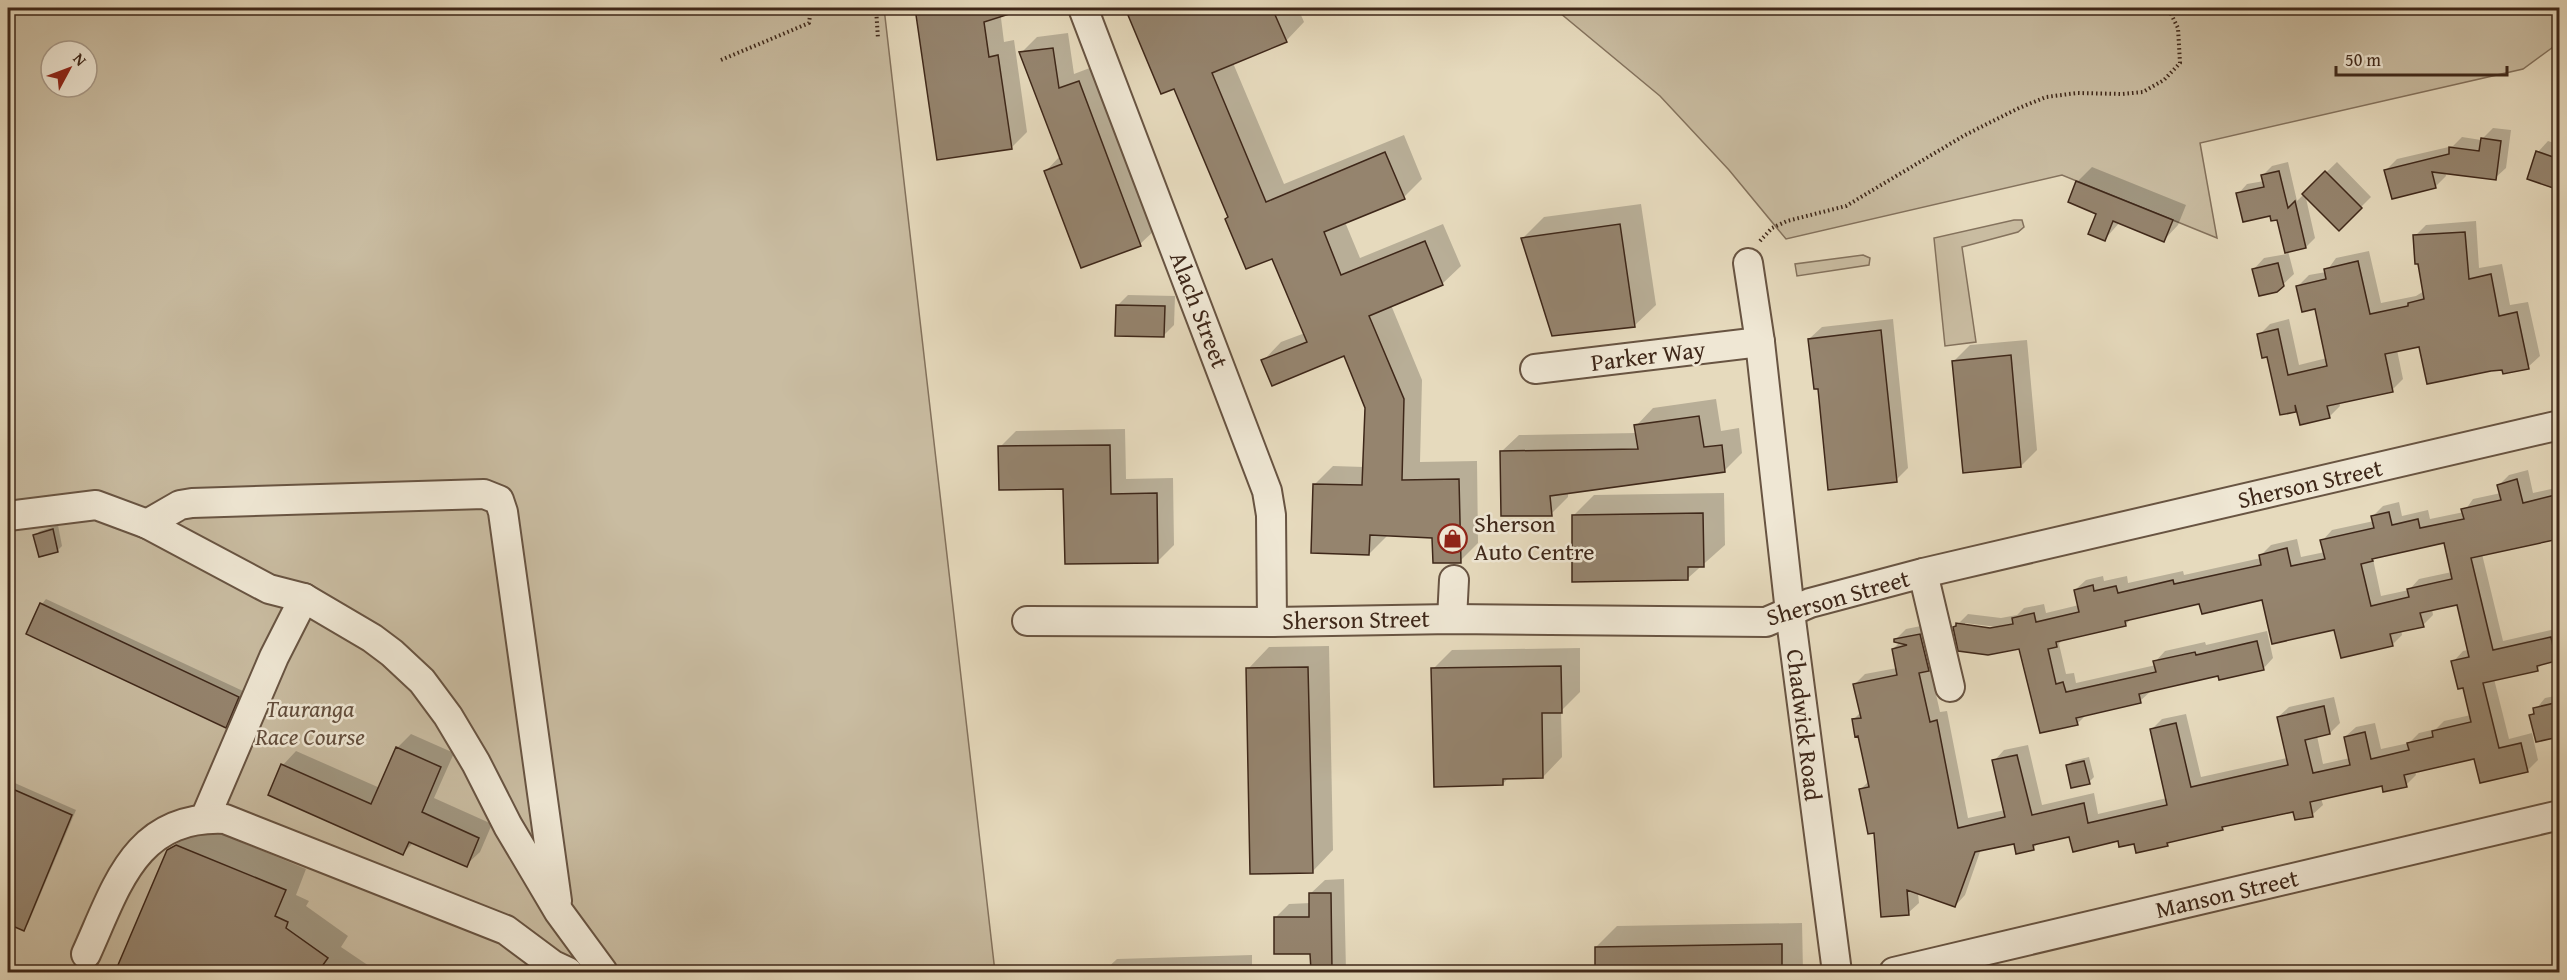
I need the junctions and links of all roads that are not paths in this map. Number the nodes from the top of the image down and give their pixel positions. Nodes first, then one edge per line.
1 (1083, 8) edge
2 (1748, 263) road end
3 (1760, 342) junction
4 (1535, 369) dead end
5 (2559, 425) edge
6 (8, 516) edge
7 (147, 524) junction
8 (1923, 573) junction
9 (1454, 580) dead end
10 (304, 598) junction
11 (1790, 612) junction
12 (1452, 619) junction
13 (1027, 621) dead end
14 (1272, 622) junction
15 (1950, 687) dead end
16 (2559, 815) edge
17 (205, 818) junction
18 (559, 912) junction
19 (86, 954) dead end
20 (568, 972) edge
21 (603, 972) edge
22 (1837, 972) edge
23 (1894, 972) edge

1 - 14 street, Alach Street
2 - 3 street, Chadwick Road
3 - 4 street, Parker Way
3 - 11 street, Chadwick Road
5 - 8 street, Sherson Street
6 - 7 street
7 - 10 street
7 - 18 street
8 - 11 street, Sherson Street
8 - 15 street
9 - 12 street
10 - 17 street
10 - 18 street
11 - 12 street, Sherson Street
11 - 22 street, Chadwick Road
12 - 14 street, Sherson Street
13 - 14 street, Sherson Street
16 - 23 street, Manson Street
17 - 19 street
17 - 20 street
18 - 21 street

